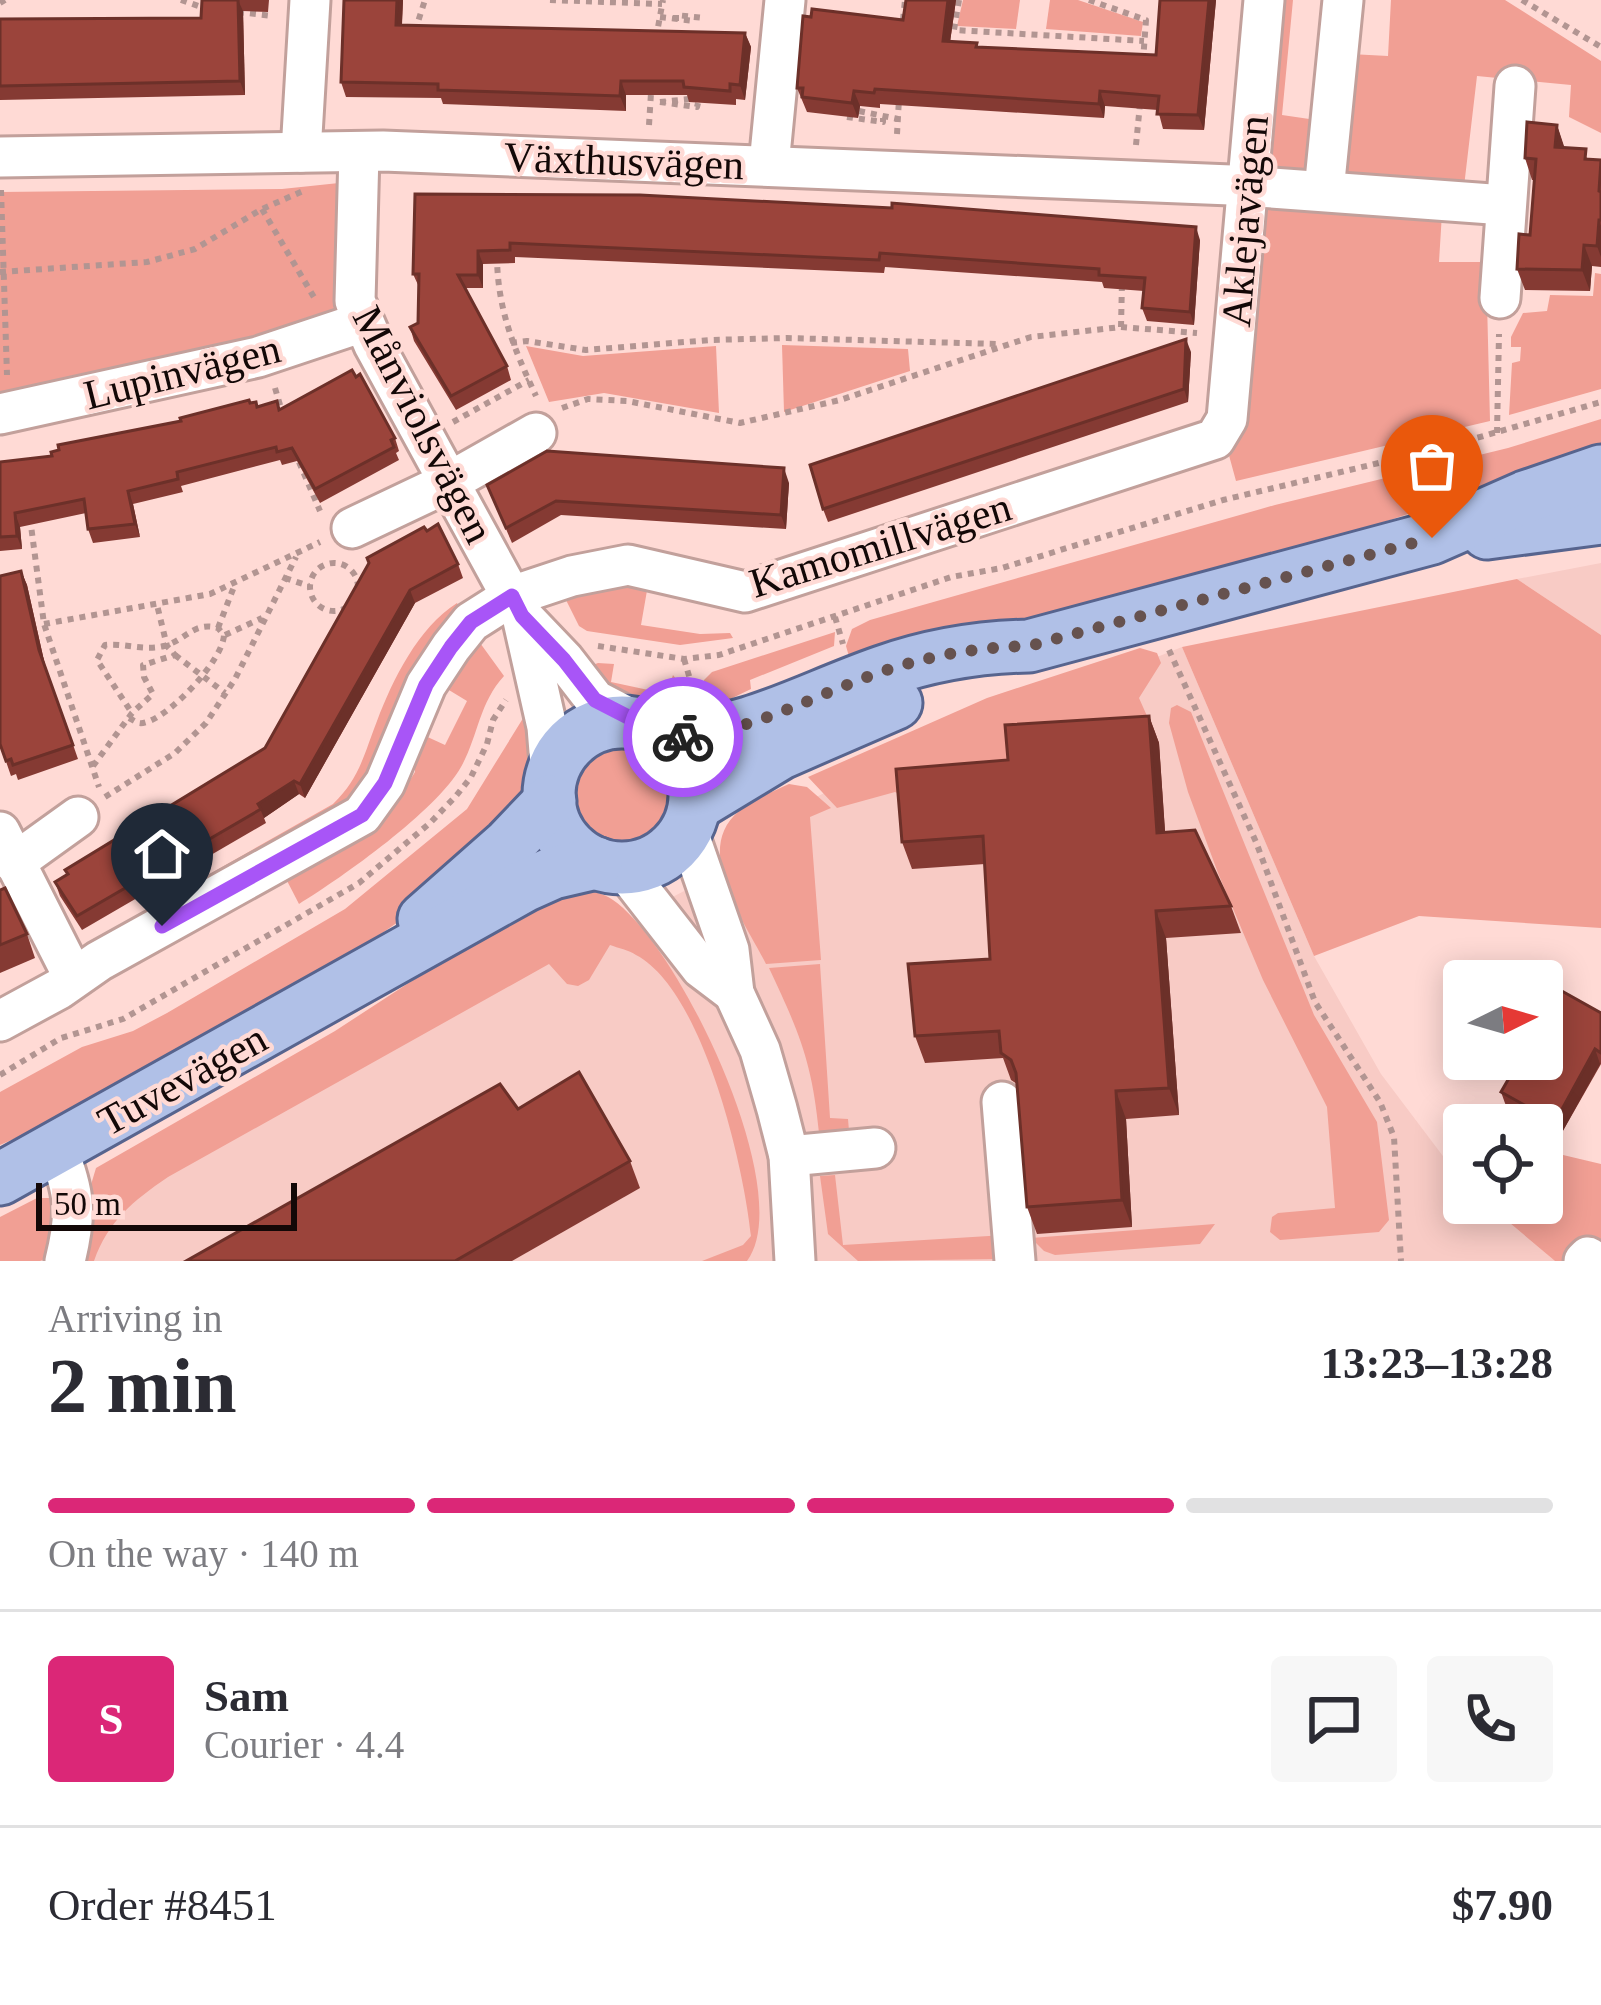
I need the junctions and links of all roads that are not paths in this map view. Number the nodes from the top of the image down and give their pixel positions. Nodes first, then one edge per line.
1 (785, 0) edge
2 (1264, 0) edge
3 (1342, 0) edge
4 (296, 8) edge
5 (1515, 86) dead end
6 (301, 152) junction
7 (0, 157) edge
8 (769, 165) junction
9 (358, 168) junction
10 (1247, 186) junction
11 (1324, 191) junction
12 (1505, 205) junction
13 (1500, 298) road end
14 (349, 327) junction
15 (4, 413) edge
16 (541, 425) road end
17 (1216, 439) joint
18 (1601, 471) edge
19 (456, 478) junction
20 (1601, 518) edge
21 (336, 527) road end
22 (1432, 538) junction
23 (517, 606) junction
24 (1029, 646) junction
25 (654, 731) junction
26 (550, 789) junction
27 (91, 807) road end
28 (691, 817) junction
29 (7, 847) edge
30 (609, 866) junction
31 (360, 975) junction
32 (73, 976) junction
33 (734, 993) junction
34 (0, 1021) edge
35 (1002, 1102) dead end
36 (57, 1148) junction
37 (874, 1148) dead end
38 (788, 1156) junction
39 (0, 1179) edge
40 (65, 1261) edge
41 (795, 1261) edge
42 (1015, 1261) edge
43 (1583, 1261) edge
44 (1594, 1261) edge

1 - 8 street
2 - 10 street, Aklejavägen
3 - 11 street
4 - 6 street
5 - 12 street
6 - 7 street, Växthusvägen
6 - 9 street, Växthusvägen
8 - 9 street, Växthusvägen
8 - 10 street, Växthusvägen
9 - 14 street, Månviolsvägen
10 - 11 street, Växthusvägen
10 - 17 street, Aklejavägen
11 - 12 street, Växthusvägen
12 - 13 street
14 - 15 street, Lupinvägen
14 - 19 street, Månviolsvägen
16 - 19 street
17 - 23 street, Kamomillvägen
18 - 22 main road, Tuvevägen
19 - 21 street
19 - 23 street, Månviolsvägen
20 - 22 main road, Tuvevägen
22 - 24 main road, Tuvevägen
23 - 25 street, Månviolsvägen
23 - 26 street, Månviolsvägen
23 - 32 street, Kamomillvägen
24 - 25 main road, Tuvevägen
24 - 28 main road, Tuvevägen
25 - 26 main road, Tuvevägen
25 - 28 main road
26 - 30 main road
26 - 31 main road, Tuvevägen
27 - 29 street
28 - 30 main road, Tuvevägen
28 - 33 street
29 - 32 street
30 - 31 main road, Tuvevägen
30 - 33 street
31 - 36 main road, Tuvevägen
32 - 34 street, Kamomillvägen
33 - 38 street
35 - 42 street
36 - 39 main road, Tuvevägen
36 - 40 street
37 - 38 street
38 - 41 street
43 - 44 street

